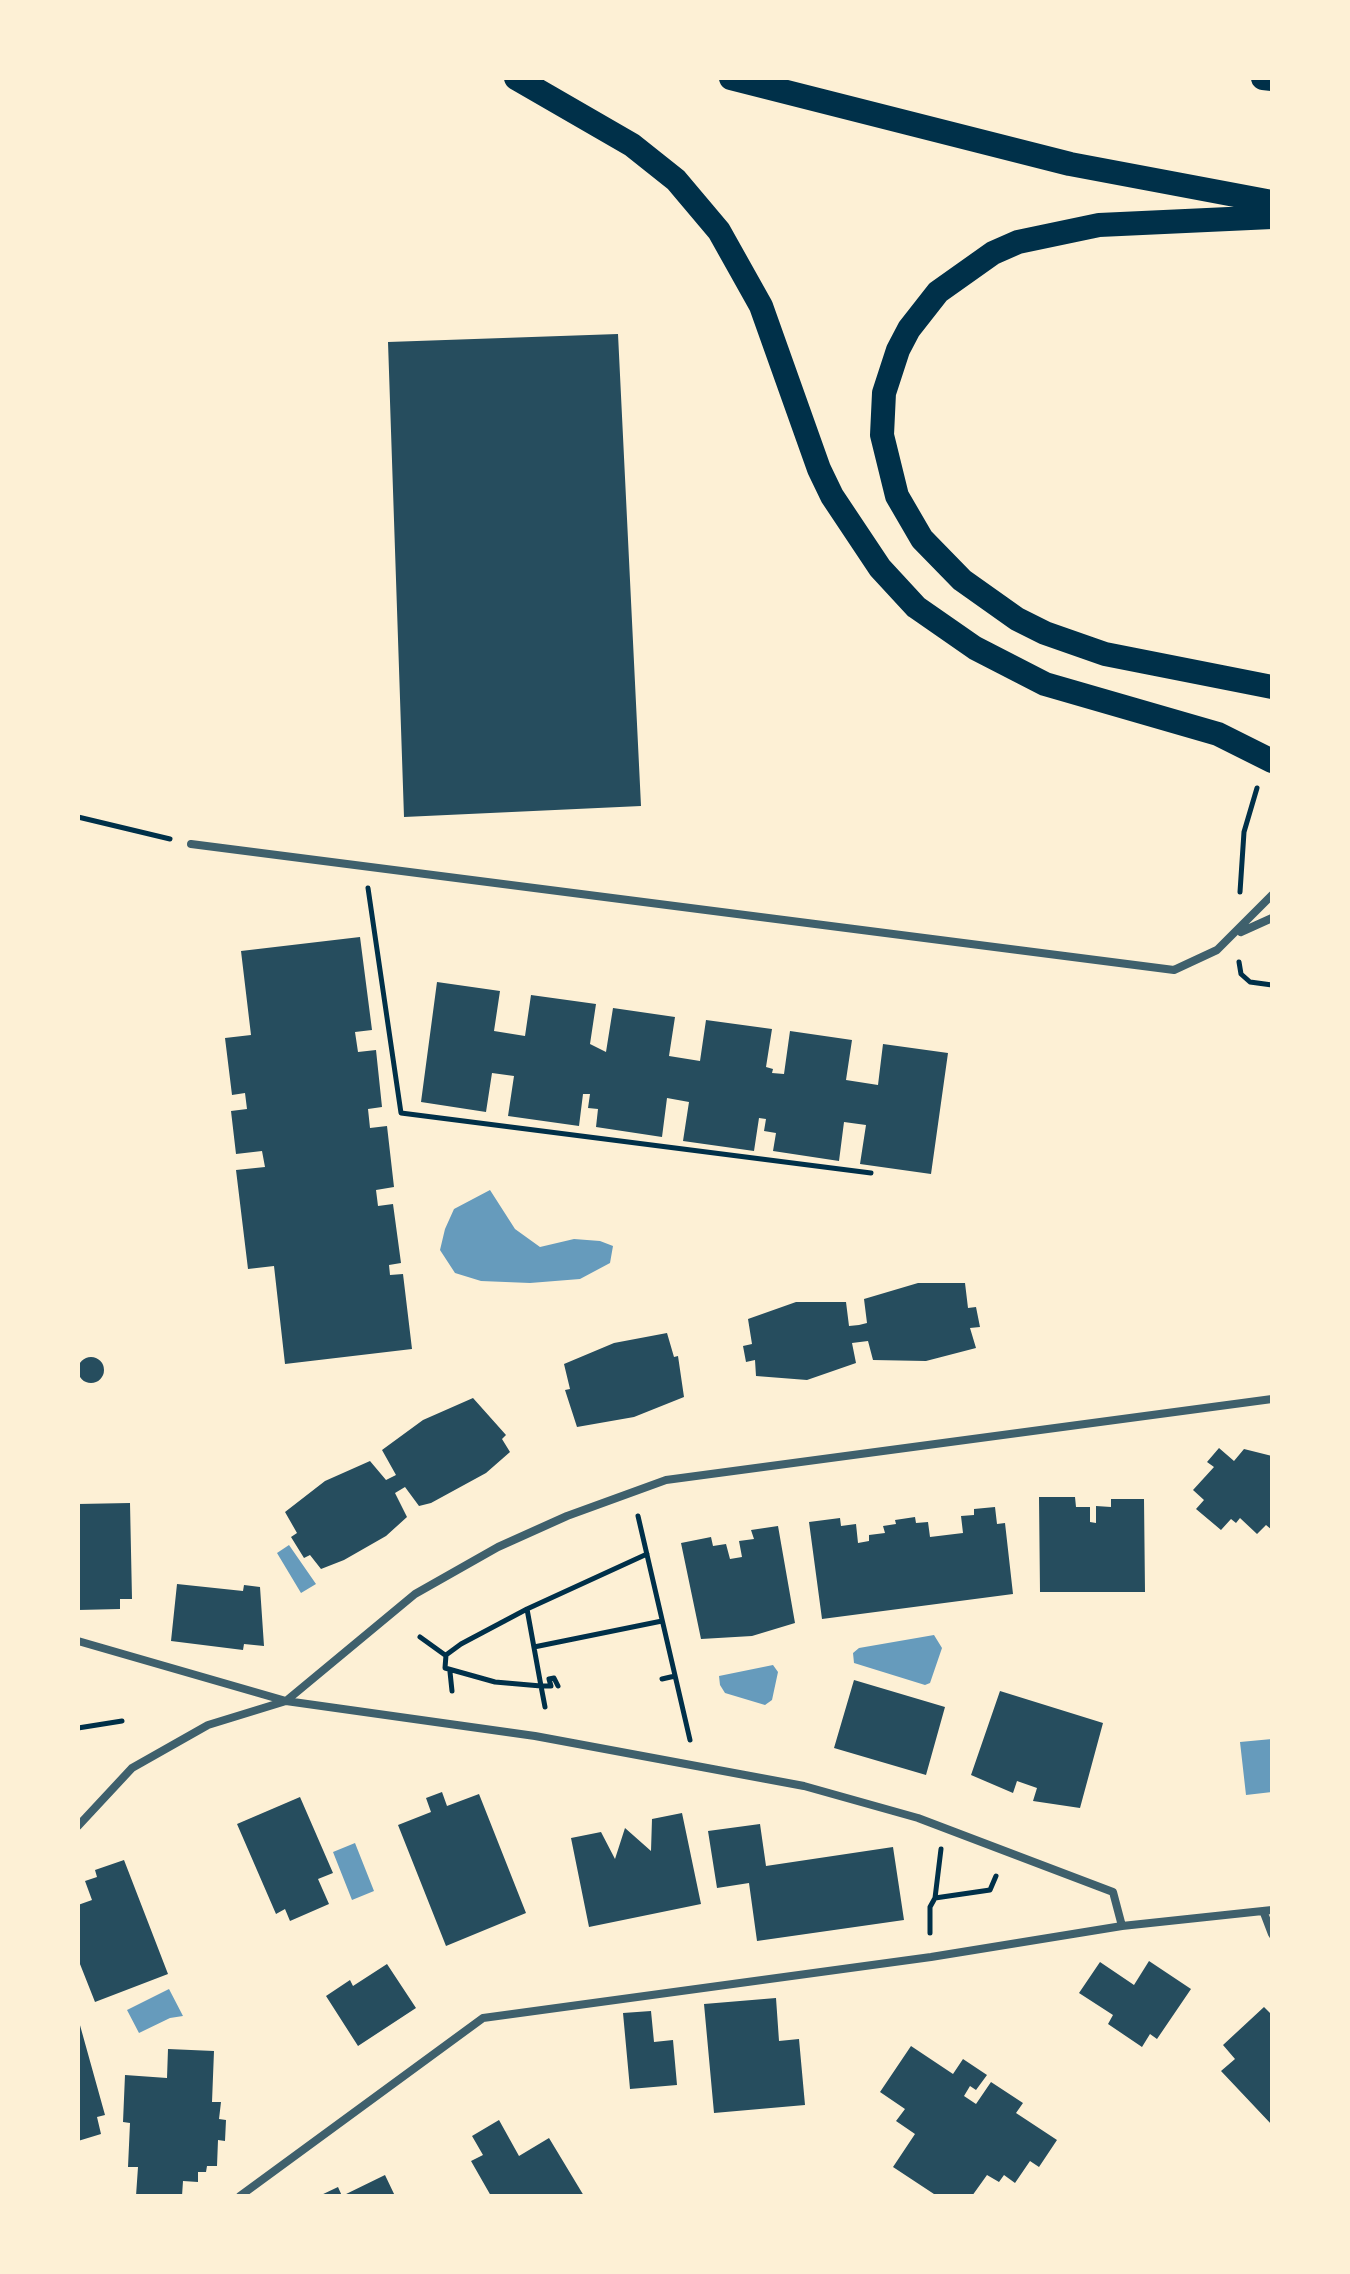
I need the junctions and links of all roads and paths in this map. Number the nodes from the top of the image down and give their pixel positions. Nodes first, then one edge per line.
1 (516, 78) edge
2 (731, 78) edge
3 (1263, 78) edge
4 (1272, 79) edge
5 (1272, 202) edge
6 (1272, 217) edge
7 (1272, 687) edge
8 (1269, 758) edge
9 (78, 817) edge
10 (191, 844) joint
11 (365, 867) junction
12 (1272, 895) edge
13 (1272, 918) edge
14 (1237, 933) junction
15 (1272, 985) edge
16 (871, 1173) dead end
17 (1272, 1399) edge
18 (632, 1493) junction
19 (647, 1554) junction
20 (527, 1609) junction
21 (662, 1621) junction
22 (420, 1637) dead end
23 (78, 1641) edge
24 (534, 1647) junction
25 (446, 1655) junction
26 (450, 1672) junction
27 (675, 1676) junction
28 (662, 1679) dead end
29 (541, 1686) junction
30 (558, 1686) dead end
31 (452, 1691) dead end
32 (286, 1701) junction
33 (545, 1707) dead end
34 (122, 1721) dead end
35 (78, 1728) edge
36 (695, 1765) junction
37 (78, 1826) edge
38 (944, 1828) junction
39 (996, 1876) dead end
40 (935, 1898) junction
41 (1268, 1912) edge
42 (1122, 1926) junction
43 (1272, 1934) edge
44 (931, 1957) junction
45 (240, 2196) edge

1 - 8 highway
2 - 5 highway
3 - 4 highway
6 - 7 highway
8 - 14 path
9 - 10 path
10 - 11 street
11 - 14 street
11 - 16 path
12 - 14 street
13 - 14 street
14 - 15 path
17 - 18 street
18 - 19 path
18 - 32 street
19 - 20 path
19 - 21 path
20 - 24 path
20 - 25 path
21 - 24 path
21 - 27 path
22 - 25 path
23 - 32 street
24 - 29 path
25 - 26 path
26 - 29 path
26 - 31 path
27 - 28 path
27 - 36 path
29 - 30 path
29 - 33 path
32 - 36 street
32 - 37 street
34 - 35 path
36 - 38 street
38 - 40 path
38 - 42 street
39 - 40 path
40 - 44 path
41 - 42 street
41 - 43 street
42 - 44 street
44 - 45 street

